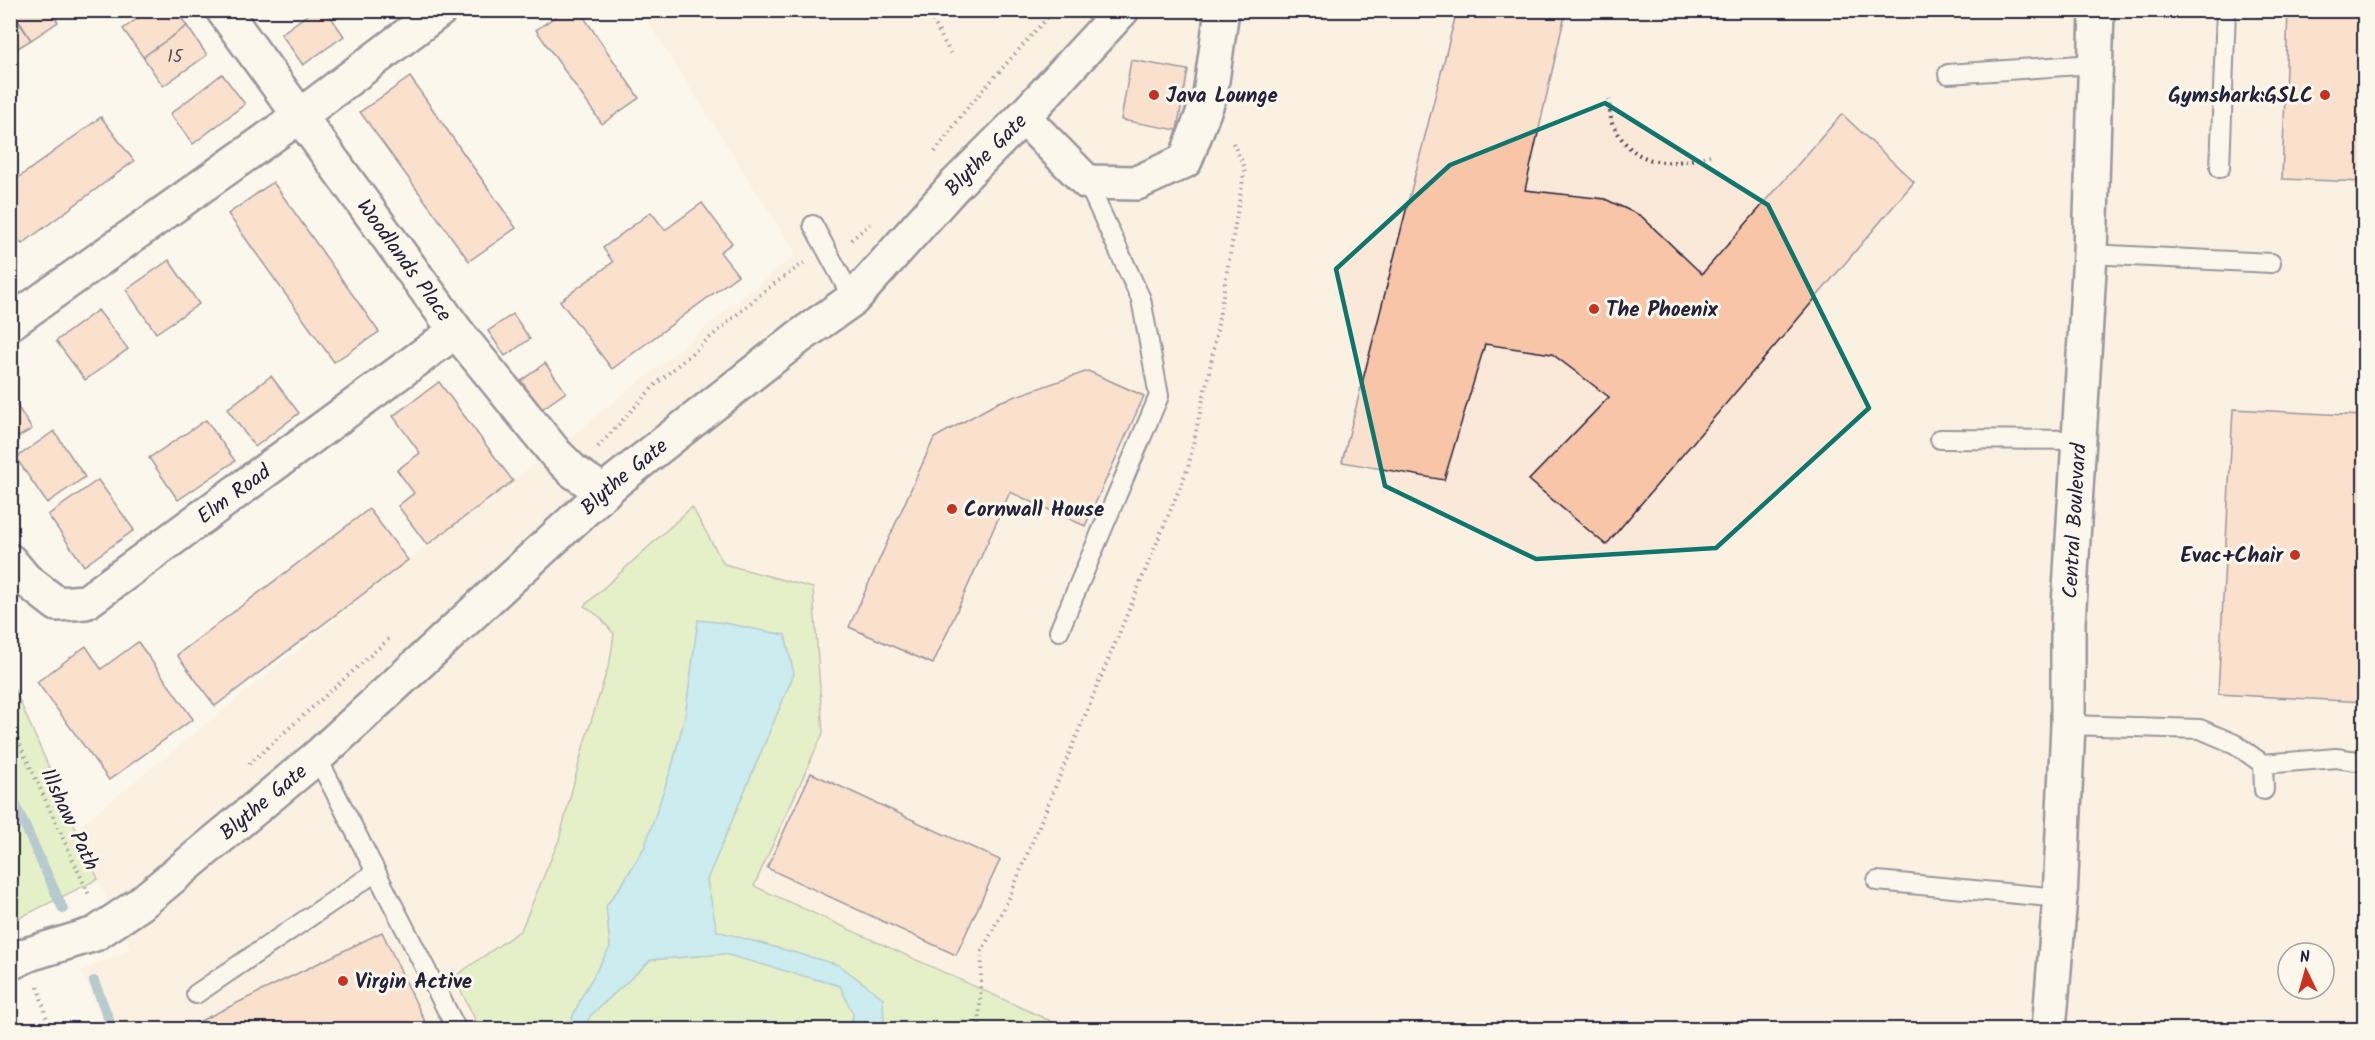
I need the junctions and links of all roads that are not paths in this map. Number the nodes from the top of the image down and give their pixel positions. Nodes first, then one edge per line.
1 (223, 10) edge
2 (440, 10) edge
3 (1122, 10) edge
4 (1222, 10) edge
5 (2097, 10) edge
6 (2226, 10) edge
7 (2094, 64) junction
8 (1948, 74) dead end
9 (301, 116) junction
10 (1023, 117) junction
11 (2220, 168) dead end
12 (1087, 182) junction
13 (813, 225) dead end
14 (2090, 254) junction
15 (2271, 263) dead end
16 (853, 299) junction
17 (10, 323) edge
18 (456, 331) junction
19 (1940, 439) dead end
20 (2080, 440) junction
21 (604, 492) junction
22 (10, 561) edge
23 (1059, 631) dead end
24 (2068, 725) junction
25 (317, 758) junction
26 (2364, 762) edge
27 (2263, 764) junction
28 (2264, 790) dead end
29 (376, 872) junction
30 (1877, 881) dead end
31 (2060, 898) junction
32 (20, 959) edge
33 (196, 994) dead end
34 (457, 1029) edge
35 (2049, 1029) edge

1 - 9 street, Woodlands Place
2 - 9 street
3 - 10 street, Blythe Gate
4 - 12 street
5 - 7 street, Central Boulevard
6 - 11 lane
7 - 8 lane
7 - 14 street, Central Boulevard
9 - 17 street
9 - 18 street, Woodlands Place
10 - 12 street
10 - 16 street, Blythe Gate
12 - 23 lane
13 - 16 lane
14 - 15 lane
14 - 20 street, Central Boulevard
16 - 21 street, Blythe Gate
18 - 21 street, Woodlands Place
18 - 22 street, Elm Road
19 - 20 lane
20 - 24 street, Central Boulevard
21 - 25 street, Blythe Gate
24 - 27 lane
24 - 31 street, Central Boulevard
25 - 29 lane
25 - 32 street, Blythe Gate
26 - 27 lane
27 - 28 lane
29 - 33 lane
29 - 34 lane
30 - 31 lane
31 - 35 street, Central Boulevard

